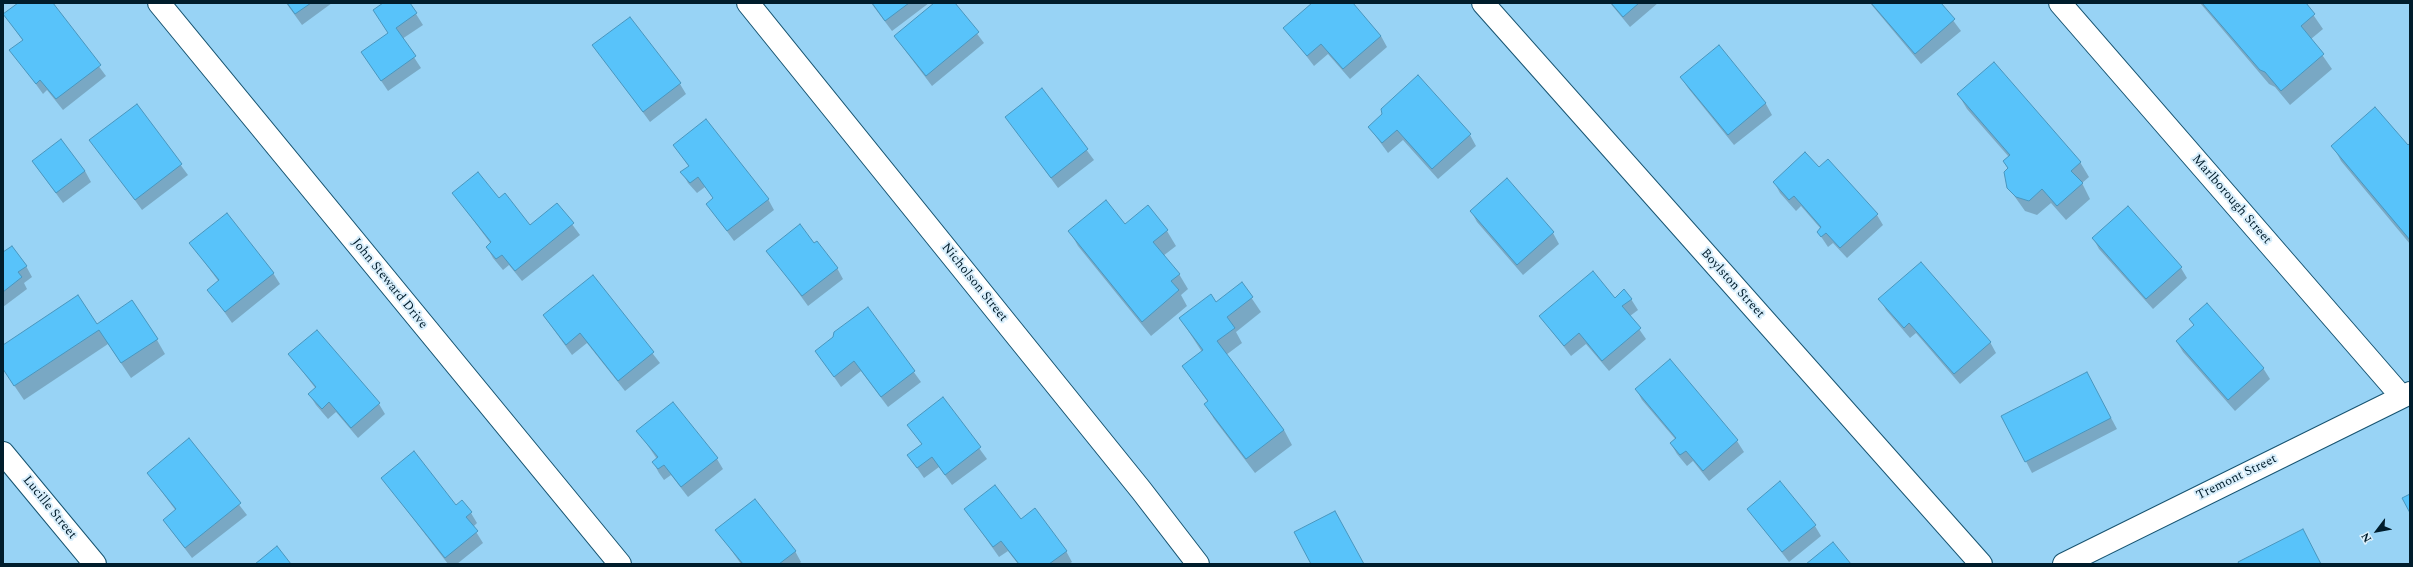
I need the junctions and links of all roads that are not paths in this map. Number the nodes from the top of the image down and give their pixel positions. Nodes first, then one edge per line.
1 (158, 3) edge
2 (748, 3) edge
3 (1483, 3) edge
4 (2060, 3) edge
5 (2406, 395) edge
6 (3, 453) edge
7 (95, 564) edge
8 (620, 564) edge
9 (1198, 564) edge
10 (1980, 564) edge
11 (2064, 564) edge

1 - 8 street, John Steward Drive
2 - 9 street, Nicholson Street
3 - 10 street, Boylston Street
4 - 5 street, Marlborough Street
5 - 11 street, Tremont Street
6 - 7 street, Lucille Street

